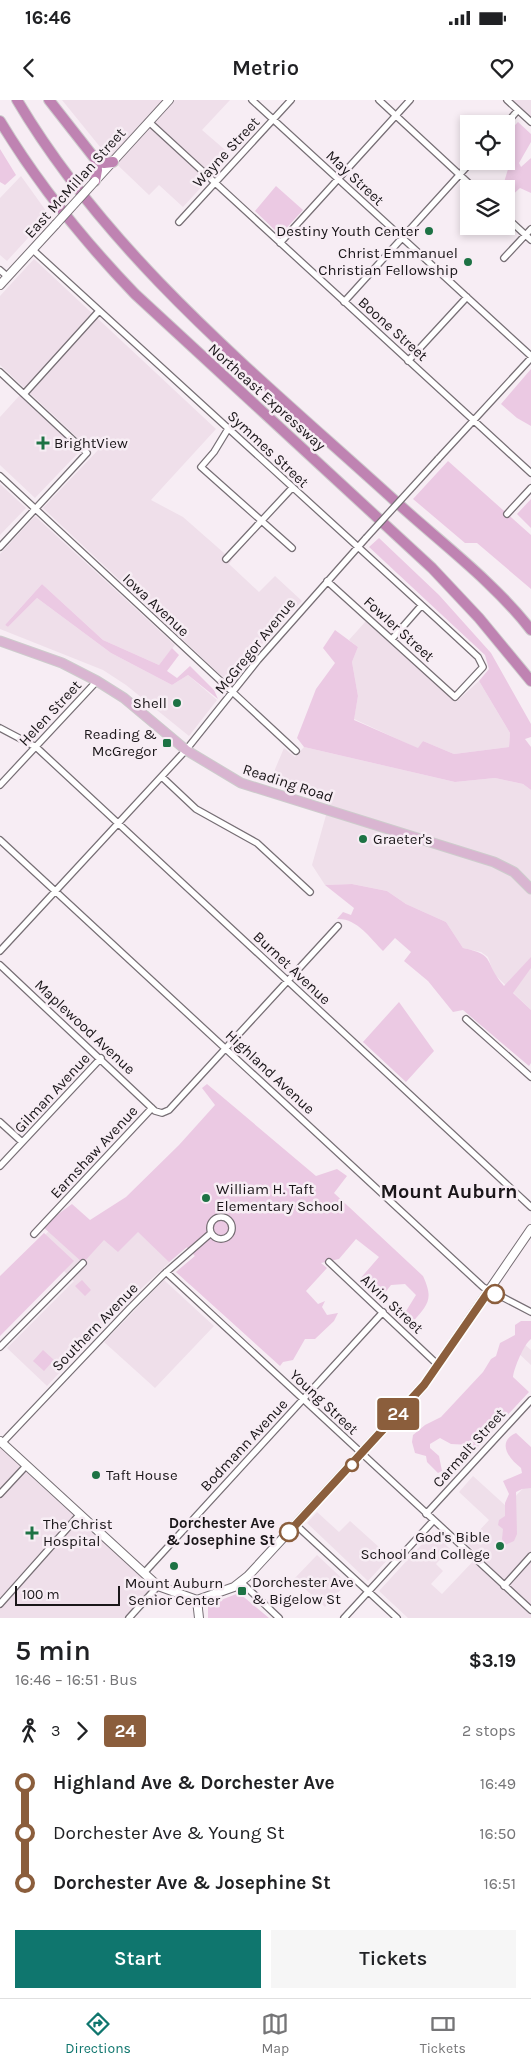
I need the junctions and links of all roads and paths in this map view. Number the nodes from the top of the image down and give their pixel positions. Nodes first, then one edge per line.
1 (17, 100) edge
2 (49, 100) edge
3 (170, 100) edge
4 (252, 100) edge
5 (290, 100) edge
6 (379, 100) edge
7 (410, 100) edge
8 (507, 100) edge
9 (518, 110) junction
10 (514, 115) edge
11 (396, 116) junction
12 (273, 119) junction
13 (0, 121) edge
14 (149, 122) junction
15 (531, 122) edge
16 (96, 160) junction
17 (112, 162) junction
18 (464, 170) edge
19 (460, 174) junction
20 (338, 179) junction
21 (466, 180) edge
22 (95, 181) junction
23 (215, 183) junction
24 (179, 222) dead end
25 (515, 225) edge
26 (531, 229) edge
27 (526, 235) junction
28 (402, 238) junction
29 (531, 240) edge
30 (280, 243) junction
31 (33, 250) junction
32 (504, 258) dead end
33 (0, 270) edge
34 (8, 277) junction
35 (0, 285) edge
36 (467, 297) junction
37 (344, 302) junction
38 (99, 311) junction
39 (531, 357) edge
40 (408, 361) junction
41 (0, 372) edge
42 (24, 394) junction
43 (474, 421) junction
44 (228, 429) junction
45 (531, 473) edge
46 (0, 476) edge
47 (292, 488) junction
48 (531, 488) edge
49 (35, 509) junction
50 (507, 514) dead end
51 (262, 520) junction
52 (0, 547) edge
53 (292, 548) dead end
54 (357, 548) junction
55 (226, 559) dead end
56 (327, 581) junction
57 (421, 606) junction
58 (531, 630) edge
59 (392, 638) junction
60 (0, 641) edge
61 (519, 664) junction
62 (97, 681) junction
63 (531, 681) edge
64 (531, 686) edge
65 (233, 693) junction
66 (455, 696) joint
67 (0, 728) edge
68 (36, 747) junction
69 (186, 750) junction
70 (296, 751) dead end
71 (162, 778) junction
72 (0, 785) edge
73 (119, 824) junction
74 (0, 840) edge
75 (531, 889) edge
76 (55, 891) junction
77 (310, 892) dead end
78 (338, 926) dead end
79 (0, 951) edge
80 (0, 965) edge
81 (288, 980) junction
82 (466, 1019) dead end
83 (224, 1047) junction
84 (101, 1058) junction
85 (531, 1077) edge
86 (152, 1108) junction
87 (0, 1122) edge
88 (22, 1142) junction
89 (0, 1166) edge
90 (531, 1207) edge
91 (531, 1228) edge
92 (211, 1233) dead end
93 (34, 1234) dead end
94 (329, 1262) dead end
95 (83, 1263) dead end
96 (166, 1272) junction
97 (489, 1291) junction
98 (383, 1312) junction
99 (531, 1312) edge
100 (0, 1347) edge
101 (438, 1365) junction
102 (303, 1399) junction
103 (531, 1400) edge
104 (1, 1442) edge
105 (361, 1455) junction
106 (26, 1466) junction
107 (0, 1494) edge
108 (80, 1514) junction
109 (426, 1514) junction
110 (433, 1521) junction
111 (296, 1525) junction
112 (531, 1556) edge
113 (144, 1573) junction
114 (242, 1582) junction
115 (158, 1586) junction
116 (504, 1586) junction
117 (369, 1592) junction
118 (197, 1600) junction
119 (0, 1604) edge
120 (531, 1610) edge
121 (129, 1618) edge
122 (199, 1618) edge
123 (279, 1618) edge
124 (344, 1618) edge
125 (397, 1618) edge

1 - 58 highway, Northeast Expressway
2 - 16 highway
3 - 14 main road, East McMillan Street
4 - 12 street, May Street
5 - 12 street, Wayne Street
6 - 11 street
7 - 11 street
8 - 9 street
9 - 10 street
9 - 15 street
11 - 19 street
11 - 20 street
12 - 20 street, May Street
12 - 23 street, Wayne Street
13 - 61 highway, Northeast Expressway
14 - 17 main road, East McMillan Street
14 - 23 street, Boone Street
16 - 17 highway
16 - 22 highway
17 - 22 main road, East McMillan Street
18 - 19 street
19 - 21 street
19 - 28 street
20 - 28 street, May Street
20 - 30 street
22 - 31 main road, East McMillan Street, bridge
23 - 24 street, Wayne Street
23 - 30 street, Boone Street
25 - 27 street
26 - 27 street
27 - 29 street
27 - 32 street
28 - 36 street, May Street
28 - 37 street
30 - 37 street, Boone Street
31 - 34 main road, East McMillan Street
31 - 38 street, Symmes Street
33 - 34 street
34 - 35 main road, East McMillan Street
36 - 39 street, May Street
36 - 40 street
37 - 40 street, Boone Street
38 - 42 street
38 - 44 street, Symmes Street
39 - 43 street, McGregor Avenue
40 - 43 street, Boone Street
41 - 42 street
42 - 49 street
43 - 45 street, Boone Street
43 - 54 street, McGregor Avenue, bridge
44 - 47 street, Symmes Street
44 - 51 street
46 - 49 street, Iowa Avenue
47 - 51 street
47 - 54 street, Symmes Street
48 - 50 street
49 - 52 street
49 - 65 street, Iowa Avenue
51 - 53 street
51 - 55 street
54 - 56 street, McGregor Avenue
54 - 57 street, Symmes Street
56 - 59 street, Fowler Street
56 - 65 street, McGregor Avenue
57 - 59 street
57 - 66 street, Symmes Street
59 - 66 street, Fowler Street
60 - 62 main road, Reading Road
61 - 63 highway, Northeast Expressway
61 - 64 highway
62 - 68 street, Helen Street
62 - 69 main road, Reading Road
65 - 69 street, McGregor Avenue
65 - 70 street, Iowa Avenue
67 - 68 street, Burnet Avenue
68 - 72 street, Helen Street
68 - 73 street, Burnet Avenue
69 - 71 street, McGregor Avenue
69 - 75 main road, Reading Road
71 - 73 street, McGregor Avenue
71 - 77 street
73 - 76 street, McGregor Avenue
73 - 81 street, Burnet Avenue
74 - 76 street, Highland Avenue
76 - 79 street, McGregor Avenue
76 - 83 street, Highland Avenue
78 - 81 street, Earnshaw Avenue
80 - 84 street, Maplewood Avenue
81 - 83 street, Earnshaw Avenue
81 - 90 street, Burnet Avenue
82 - 85 street
83 - 86 street, Earnshaw Avenue
83 - 97 street, Highland Avenue
84 - 86 street, Maplewood Avenue
84 - 88 street, Gilman Avenue
86 - 93 street, Earnshaw Avenue
87 - 88 street
88 - 89 street, Gilman Avenue
91 - 97 main road
92 - 96 street, Southern Avenue
94 - 98 street, Alvin Street
95 - 100 street
96 - 102 street, Young Street
96 - 104 street, Southern Avenue
97 - 99 street, Highland Avenue
97 - 101 main road
98 - 101 street, Alvin Street
98 - 102 street, Bodmann Avenue
101 - 105 main road
102 - 105 street, Young Street
102 - 113 street, Bodmann Avenue
103 - 109 street, Carmalt Street
104 - 106 main road
105 - 109 street, Young Street
105 - 111 main road
106 - 107 street
106 - 108 main road
108 - 113 main road
108 - 119 street
109 - 110 street, Young Street
110 - 116 street, Young Street
110 - 117 street
111 - 114 main road
111 - 117 street
112 - 116 street
113 - 115 main road
114 - 118 main road
114 - 123 street
115 - 118 main road
115 - 121 street
116 - 120 street, Young Street
117 - 124 street
117 - 125 street
118 - 122 main road

